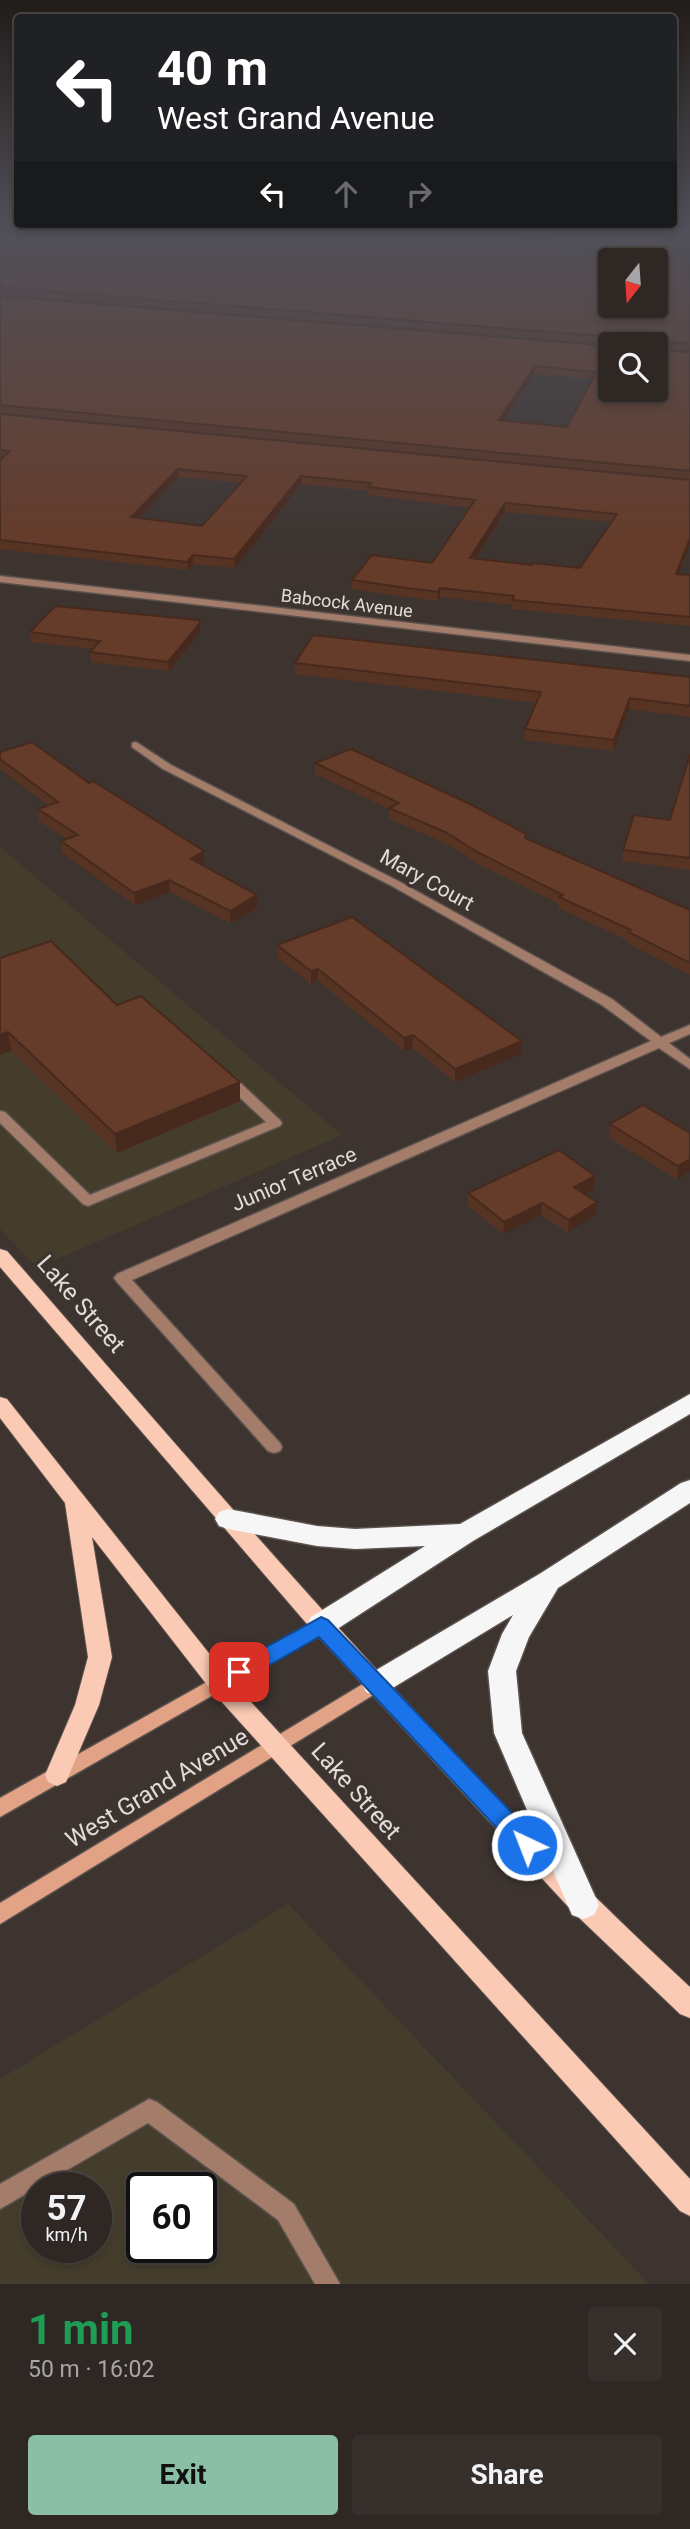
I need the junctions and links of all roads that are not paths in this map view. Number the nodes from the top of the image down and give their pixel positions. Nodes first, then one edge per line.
1 (0, 579) edge
2 (690, 658) edge
3 (136, 745) dead end
4 (690, 1029) edge
5 (661, 1044) junction
6 (690, 1065) edge
7 (218, 1069) edge
8 (0, 1115) edge
9 (0, 1255) edge
10 (690, 1402) edge
11 (0, 1404) edge
12 (274, 1447) dead end
13 (690, 1490) edge
14 (76, 1499) junction
15 (228, 1519) junction
16 (464, 1534) junction
17 (550, 1580) junction
18 (321, 1625) junction
19 (219, 1683) junction
20 (376, 1684) junction
21 (275, 1748) junction
22 (57, 1774) junction
23 (0, 1808) edge
24 (583, 1905) junction
25 (0, 1914) edge
26 (690, 2005) edge
27 (0, 2197) edge
28 (690, 2200) edge
29 (328, 2284) edge

1 - 2 street, Babcock Avenue
3 - 5 street, Mary Court
4 - 5 street, Junior Terrace
5 - 6 street, Mary Court
5 - 12 street, Junior Terrace
7 - 8 street
9 - 15 main road, Lake Street
10 - 16 highway
11 - 14 main road, Lake Street
13 - 17 highway
14 - 19 main road, Lake Street
14 - 22 main road
15 - 16 highway
15 - 18 main road, Lake Street
16 - 18 highway
17 - 20 highway
17 - 24 highway
18 - 19 main road
18 - 20 main road, Lake Street
19 - 21 main road, Lake Street
19 - 22 main road
20 - 21 main road, West Grand Avenue
20 - 24 main road, Lake Street
21 - 25 main road, West Grand Avenue
21 - 28 main road, Lake Street
22 - 23 main road
24 - 26 main road, Lake Street
27 - 29 street

